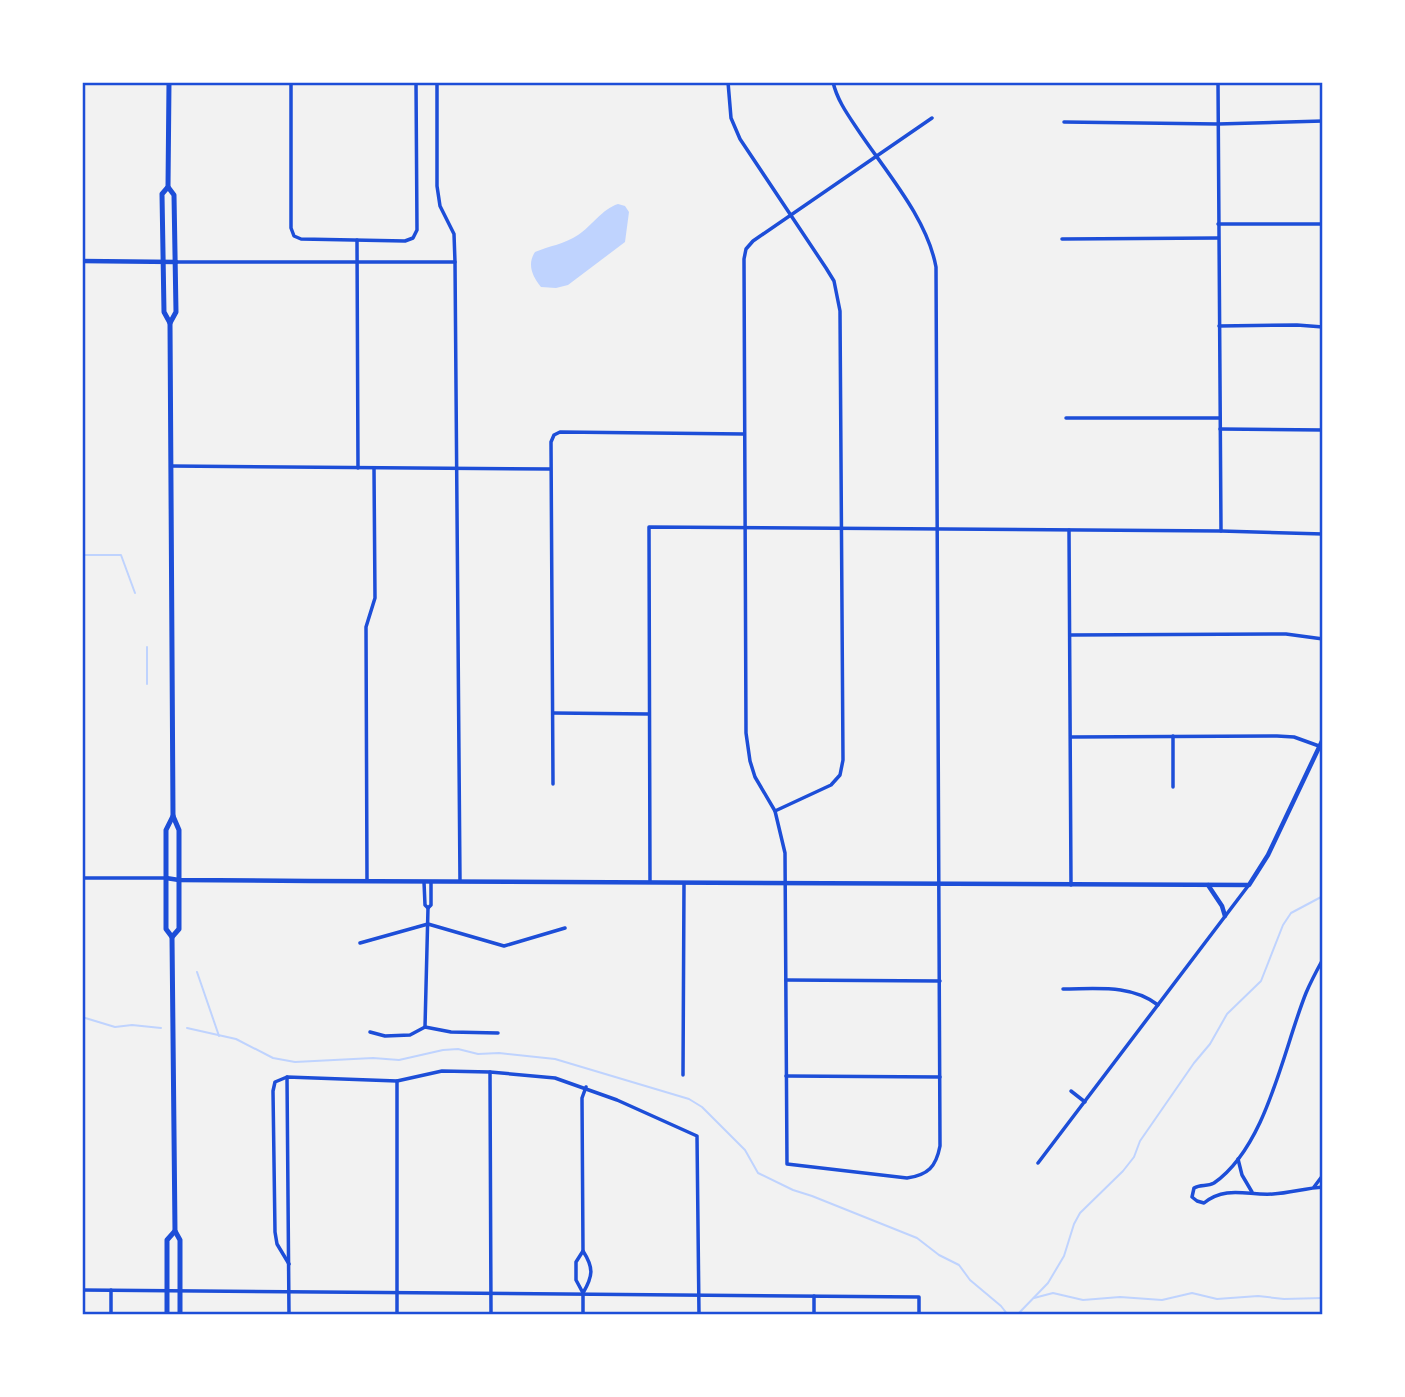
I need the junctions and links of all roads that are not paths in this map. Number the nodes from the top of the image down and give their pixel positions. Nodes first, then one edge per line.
1 (169, 82) edge
2 (291, 82) edge
3 (416, 82) edge
4 (437, 82) edge
5 (728, 82) edge
6 (833, 82) edge
7 (1218, 82) edge
8 (932, 118) dead end
9 (1323, 121) edge
10 (1063, 122) dead end
11 (1218, 124) junction
12 (875, 156) junction
13 (168, 187) junction
14 (791, 215) junction
15 (1323, 223) edge
16 (1218, 224) junction
17 (1218, 238) junction
18 (1062, 239) dead end
19 (357, 240) junction
20 (82, 261) edge
21 (163, 261) junction
22 (176, 262) junction
23 (357, 262) junction
24 (456, 262) junction
25 (170, 323) junction
26 (1219, 326) junction
27 (1323, 327) edge
28 (1066, 418) dead end
29 (1219, 418) junction
30 (1219, 429) junction
31 (1323, 430) edge
32 (744, 434) junction
33 (171, 466) junction
34 (358, 468) junction
35 (374, 468) junction
36 (457, 469) junction
37 (551, 470) junction
38 (745, 528) junction
39 (841, 529) junction
40 (938, 529) junction
41 (1069, 530) junction
42 (1221, 531) junction
43 (1323, 534) edge
44 (1071, 635) junction
45 (1323, 639) edge
46 (553, 713) junction
47 (649, 714) junction
48 (1173, 736) junction
49 (1071, 737) junction
50 (1323, 739) edge
51 (1320, 746) junction
52 (553, 784) dead end
53 (1173, 787) dead end
54 (775, 811) junction
55 (173, 816) junction
56 (82, 878) edge
57 (166, 878) junction
58 (179, 880) junction
59 (460, 881) junction
60 (367, 882) junction
61 (424, 882) junction
62 (431, 882) junction
63 (650, 882) junction
64 (684, 883) junction
65 (786, 883) junction
66 (940, 884) junction
67 (1071, 885) junction
68 (1207, 885) junction
69 (1249, 885) junction
70 (428, 908) junction
71 (1225, 916) junction
72 (428, 924) junction
73 (565, 928) dead end
74 (172, 937) junction
75 (360, 943) dead end
76 (1323, 960) edge
77 (786, 980) junction
78 (940, 981) junction
79 (1063, 989) dead end
80 (1158, 1005) junction
81 (425, 1027) junction
82 (370, 1032) dead end
83 (498, 1033) dead end
84 (490, 1072) junction
85 (683, 1075) dead end
86 (786, 1076) junction
87 (287, 1077) junction
88 (940, 1077) junction
89 (397, 1081) junction
90 (586, 1087) junction
91 (1071, 1091) dead end
92 (1085, 1102) junction
93 (1238, 1159) junction
94 (1038, 1163) dead end
95 (1323, 1175) edge
96 (1323, 1187) edge
97 (1313, 1188) junction
98 (1252, 1192) junction
99 (175, 1231) junction
100 (583, 1251) junction
101 (289, 1264) junction
102 (82, 1290) edge
103 (111, 1290) junction
104 (167, 1291) junction
105 (180, 1291) junction
106 (289, 1292) junction
107 (397, 1293) junction
108 (492, 1293) junction
109 (583, 1293) junction
110 (699, 1294) junction
111 (814, 1296) junction
112 (111, 1315) edge
113 (167, 1315) edge
114 (180, 1315) edge
115 (289, 1315) edge
116 (397, 1315) edge
117 (491, 1315) edge
118 (583, 1315) edge
119 (699, 1315) edge
120 (814, 1315) edge
121 (919, 1315) edge

1 - 13 highway
2 - 19 street
3 - 19 street
4 - 24 street
5 - 14 street
6 - 12 street
7 - 11 street
8 - 12 street
9 - 11 street
10 - 11 street
11 - 16 street
12 - 14 street
12 - 40 street
13 - 21 highway
13 - 22 highway
14 - 32 street
14 - 39 street
15 - 16 street
16 - 17 street
17 - 18 street
17 - 26 street
19 - 23 street
20 - 21 street
21 - 22 street
21 - 25 highway
22 - 23 street
22 - 25 highway
23 - 24 street
23 - 34 street
24 - 36 street
25 - 33 highway
26 - 27 street
26 - 29 street
28 - 29 street
29 - 30 street
30 - 31 street
30 - 42 street
32 - 37 street
32 - 38 street
33 - 34 street
33 - 55 highway
34 - 35 street
35 - 36 street
35 - 60 street
36 - 37 street
36 - 59 street
37 - 46 street
38 - 39 street
38 - 47 street
38 - 54 street
39 - 40 street
39 - 54 street
40 - 41 street
40 - 66 street
41 - 42 street
41 - 44 street
42 - 43 street
44 - 45 street
44 - 49 street
46 - 47 street
46 - 52 street
47 - 63 street
48 - 49 street
48 - 51 street
48 - 53 street
49 - 67 street
50 - 51 street
51 - 69 street
54 - 65 street
55 - 57 highway
55 - 58 highway
56 - 57 street
57 - 58 street
57 - 74 highway
58 - 60 street
58 - 74 highway
59 - 62 street
59 - 63 street
60 - 61 street
61 - 62 street
61 - 70 street
62 - 70 street
63 - 64 street
64 - 65 street
64 - 85 street
65 - 66 street
65 - 77 street
66 - 67 street
66 - 78 street
67 - 68 street
68 - 69 street
68 - 71 street
69 - 71 street
70 - 72 street
71 - 80 street
72 - 73 street
72 - 75 street
72 - 81 street
74 - 99 highway
76 - 93 street
77 - 78 street
77 - 86 street
78 - 88 street
79 - 80 street
80 - 92 street
81 - 82 street
81 - 83 street
84 - 89 street
84 - 90 street
84 - 108 street
86 - 88 street
86 - 88 street
87 - 89 street
87 - 101 street
87 - 101 street
89 - 107 street
90 - 100 street
90 - 110 street
91 - 92 street
92 - 94 street
93 - 98 street
93 - 98 street
95 - 97 street
96 - 97 street
97 - 98 street
99 - 104 highway
99 - 105 highway
100 - 109 street
100 - 109 street
101 - 106 street
102 - 103 street
103 - 104 street
103 - 112 street
104 - 105 street
104 - 113 highway
105 - 106 street
105 - 114 highway
106 - 107 street
106 - 115 street
107 - 108 street
107 - 116 street
108 - 109 street
108 - 117 street
109 - 110 street
109 - 118 street
110 - 111 street
110 - 119 street
111 - 120 street
111 - 121 street

